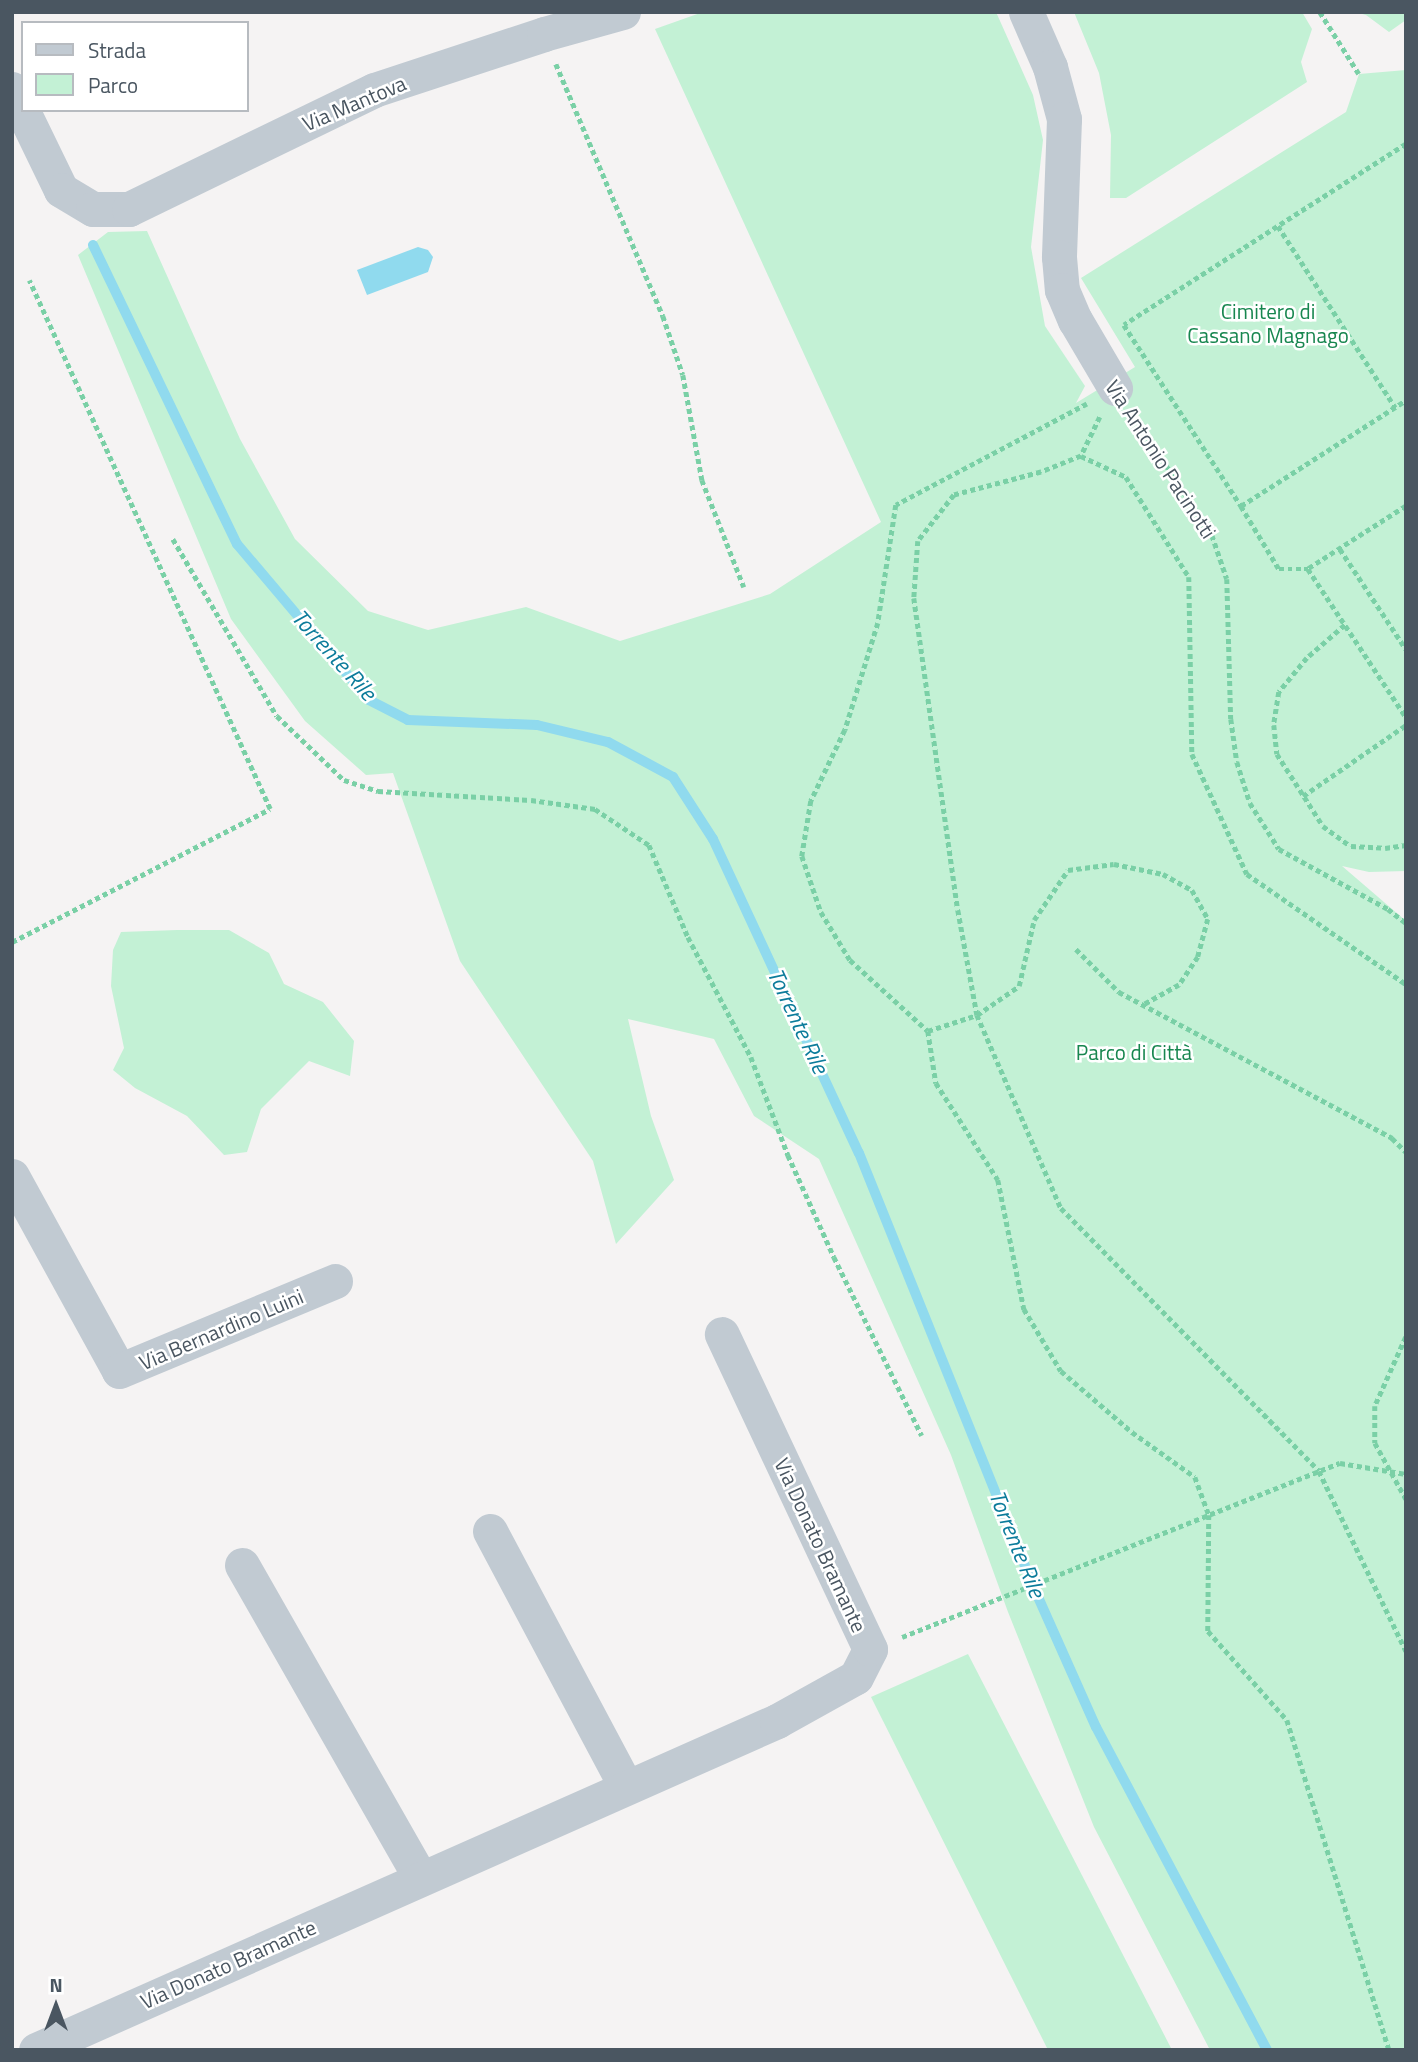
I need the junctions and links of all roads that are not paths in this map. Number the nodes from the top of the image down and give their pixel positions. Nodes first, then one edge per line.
1 (623, 12) edge
2 (1026, 12) edge
3 (12, 89) edge
4 (21, 108) edge
5 (23, 112) edge
6 (1115, 388) road end
7 (12, 1176) edge
8 (335, 1281) dead end
9 (722, 1334) dead end
10 (490, 1531) dead end
11 (242, 1565) dead end
12 (626, 1787) junction
13 (420, 1877) junction
14 (36, 2050) edge

1 - 5 street, Via Mantova
2 - 6 street, Via Antonio Pacinotti
3 - 4 street, Via Mantova
7 - 8 street, Via Bernardino Luini
9 - 12 street, Via Donato Bramante
10 - 12 street
11 - 13 street
12 - 13 street, Via Donato Bramante
13 - 14 street, Via Donato Bramante

